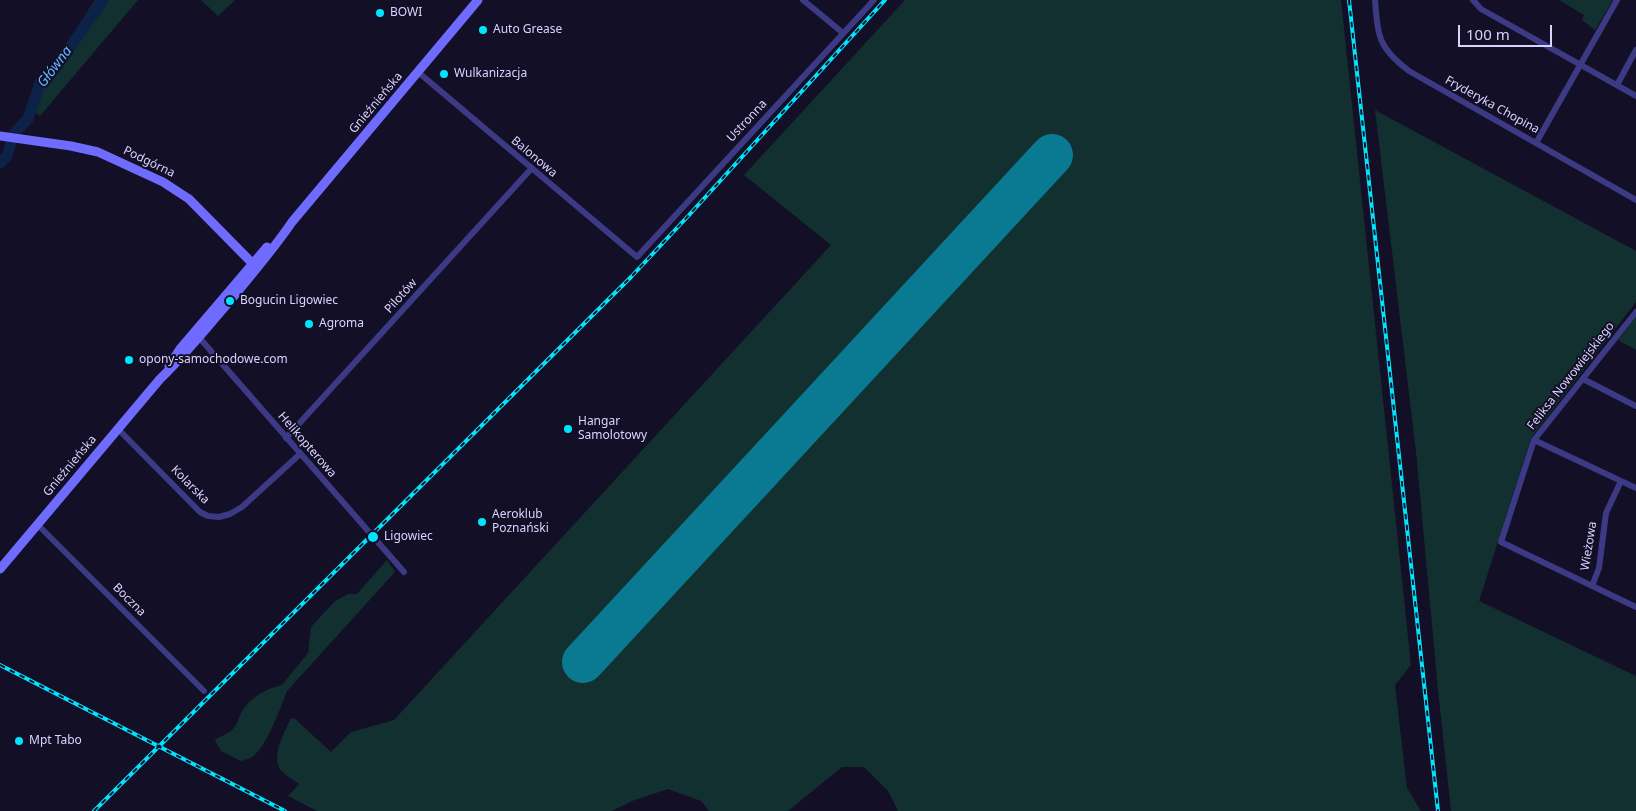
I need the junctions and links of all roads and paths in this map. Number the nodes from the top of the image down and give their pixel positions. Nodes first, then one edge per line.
1 (478, 0) edge
2 (803, 0) edge
3 (874, 0) edge
4 (1375, 0) edge
5 (1473, 0) edge
6 (1617, 0) edge
7 (843, 33) junction
8 (1636, 50) edge
9 (1581, 64) junction
10 (418, 72) junction
11 (1616, 84) junction
12 (1636, 96) edge
13 (0, 136) edge
14 (1536, 143) junction
15 (531, 169) junction
16 (1636, 200) edge
17 (637, 258) joint
18 (255, 265) junction
19 (1636, 312) edge
20 (197, 335) junction
21 (1583, 379) junction
22 (1636, 406) edge
23 (118, 429) junction
24 (286, 438) junction
25 (1534, 440) junction
26 (300, 454) junction
27 (1621, 481) junction
28 (1636, 488) edge
29 (38, 525) junction
30 (1501, 542) joint
31 (0, 569) edge
32 (404, 572) dead end
33 (1592, 586) junction
34 (1636, 607) edge
35 (204, 691) dead end

1 - 10 main road, Gnieźnieńska
2 - 7 street
3 - 7 street, Ustronna
4 - 14 street, Fryderyka Chopina
5 - 9 street
6 - 9 street
7 - 17 street, Ustronna
8 - 11 street
9 - 11 street
9 - 14 street
10 - 15 street, Balonowa
10 - 18 main road, Gnieźnieńska
11 - 12 street
13 - 18 main road, Podgórna
14 - 16 street, Fryderyka Chopina
15 - 17 street, Balonowa
15 - 24 street, Pilotów
18 - 20 main road, Gnieźnieńska
19 - 21 street, Feliksa Nowowiejskiego
20 - 23 main road, Gnieźnieńska
20 - 24 street, Helikopterowa
21 - 22 street
21 - 25 street, Feliksa Nowowiejskiego
23 - 26 street, Kolarska
23 - 29 main road, Gnieźnieńska
24 - 26 street, Helikopterowa
25 - 27 street
25 - 30 street, Feliksa Nowowiejskiego
26 - 32 street, Helikopterowa
27 - 28 street
27 - 33 street, Wieżowa
29 - 31 main road, Gnieźnieńska
29 - 35 street, Boczna
30 - 33 street, Wieżowa
33 - 34 street, Wieżowa

